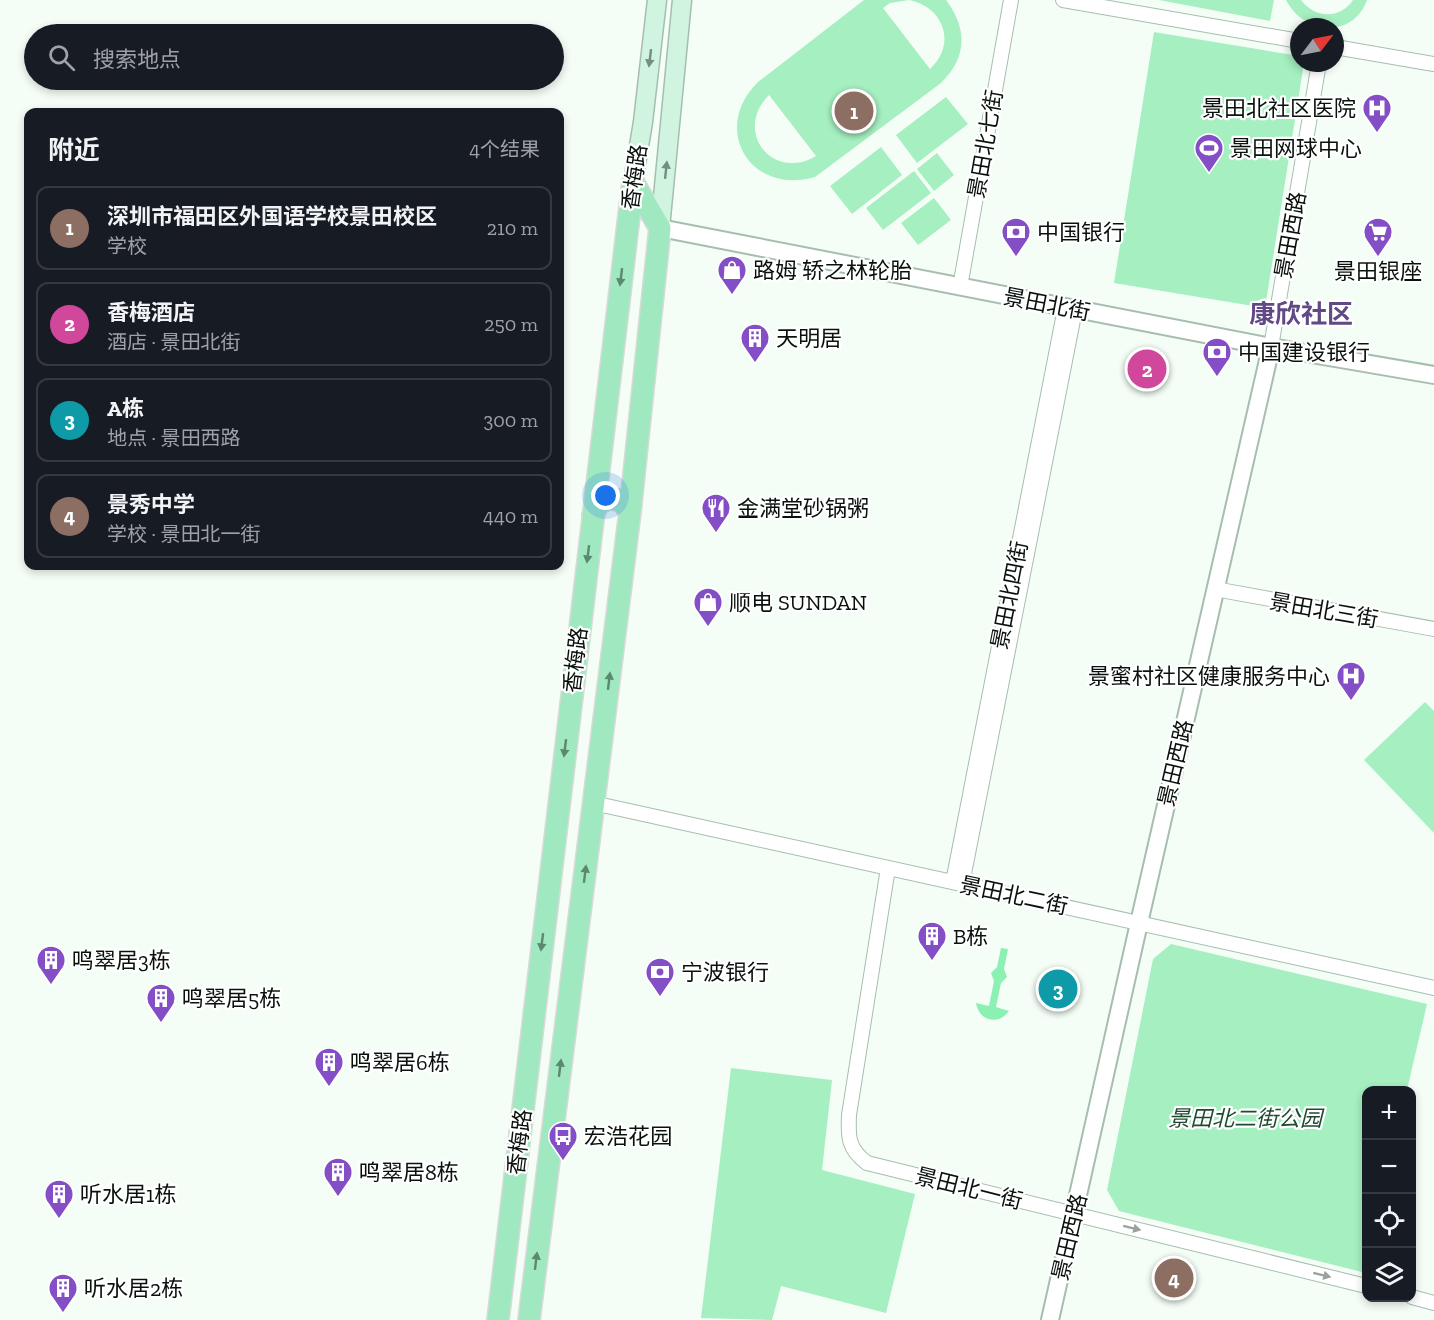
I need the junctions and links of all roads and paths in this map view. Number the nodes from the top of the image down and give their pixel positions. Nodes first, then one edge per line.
1 (657, 0) edge
2 (682, 0) edge
3 (1011, 0) edge
4 (1063, 0) edge
5 (1290, 39) edge
6 (1344, 49) edge
7 (1434, 64) edge
8 (1317, 72) edge
9 (633, 182) junction
10 (628, 219) junction
11 (660, 228) junction
12 (960, 287) junction
13 (1070, 309) junction
14 (1271, 347) junction
15 (1434, 375) edge
16 (630, 512) junction
17 (592, 515) junction
18 (1215, 589) junction
19 (1434, 629) edge
20 (594, 802) junction
21 (888, 868) junction
22 (957, 883) junction
23 (1138, 922) junction
24 (1434, 988) edge
25 (1075, 1215) junction
26 (503, 1277) junction
27 (1362, 1285) edge
28 (1416, 1298) edge
29 (1434, 1303) edge
30 (489, 1320) edge
31 (498, 1320) edge
32 (529, 1320) edge
33 (1050, 1320) edge

1 -> 9 main road, 香梅路
11 -> 2 main road, 香梅路
3 - 12 street, 景田北七街
4 - 5 street
6 - 7 street
8 - 14 street, 景田西路
9 - 10 main road, 香梅路
9 - 11 main road
10 - 11 main road
10 -> 17 main road, 香梅路
11 - 12 street, 景田北街
11 - 16 main road, 香梅路
12 - 13 street, 景田北街
13 - 14 street, 景田北街
13 - 22 street, 景田北四街
14 - 15 street, 景田北街
14 - 18 street, 景田西路
16 - 17 main road
20 -> 16 main road, 香梅路
17 -> 26 main road, 香梅路
18 - 19 street, 景田北三街
18 - 23 street, 景田西路
20 - 21 street, 景田北二街
32 -> 20 main road, 香梅路
21 - 22 street, 景田北二街
21 - 25 street, 景田北一街
22 - 23 street, 景田北二街
23 - 24 street, 景田北二街
23 - 25 street, 景田西路
25 -> 27 street, 景田北一街
25 - 33 street, 景田西路
26 - 30 main road
26 - 31 main road, 香梅路
28 - 29 street

